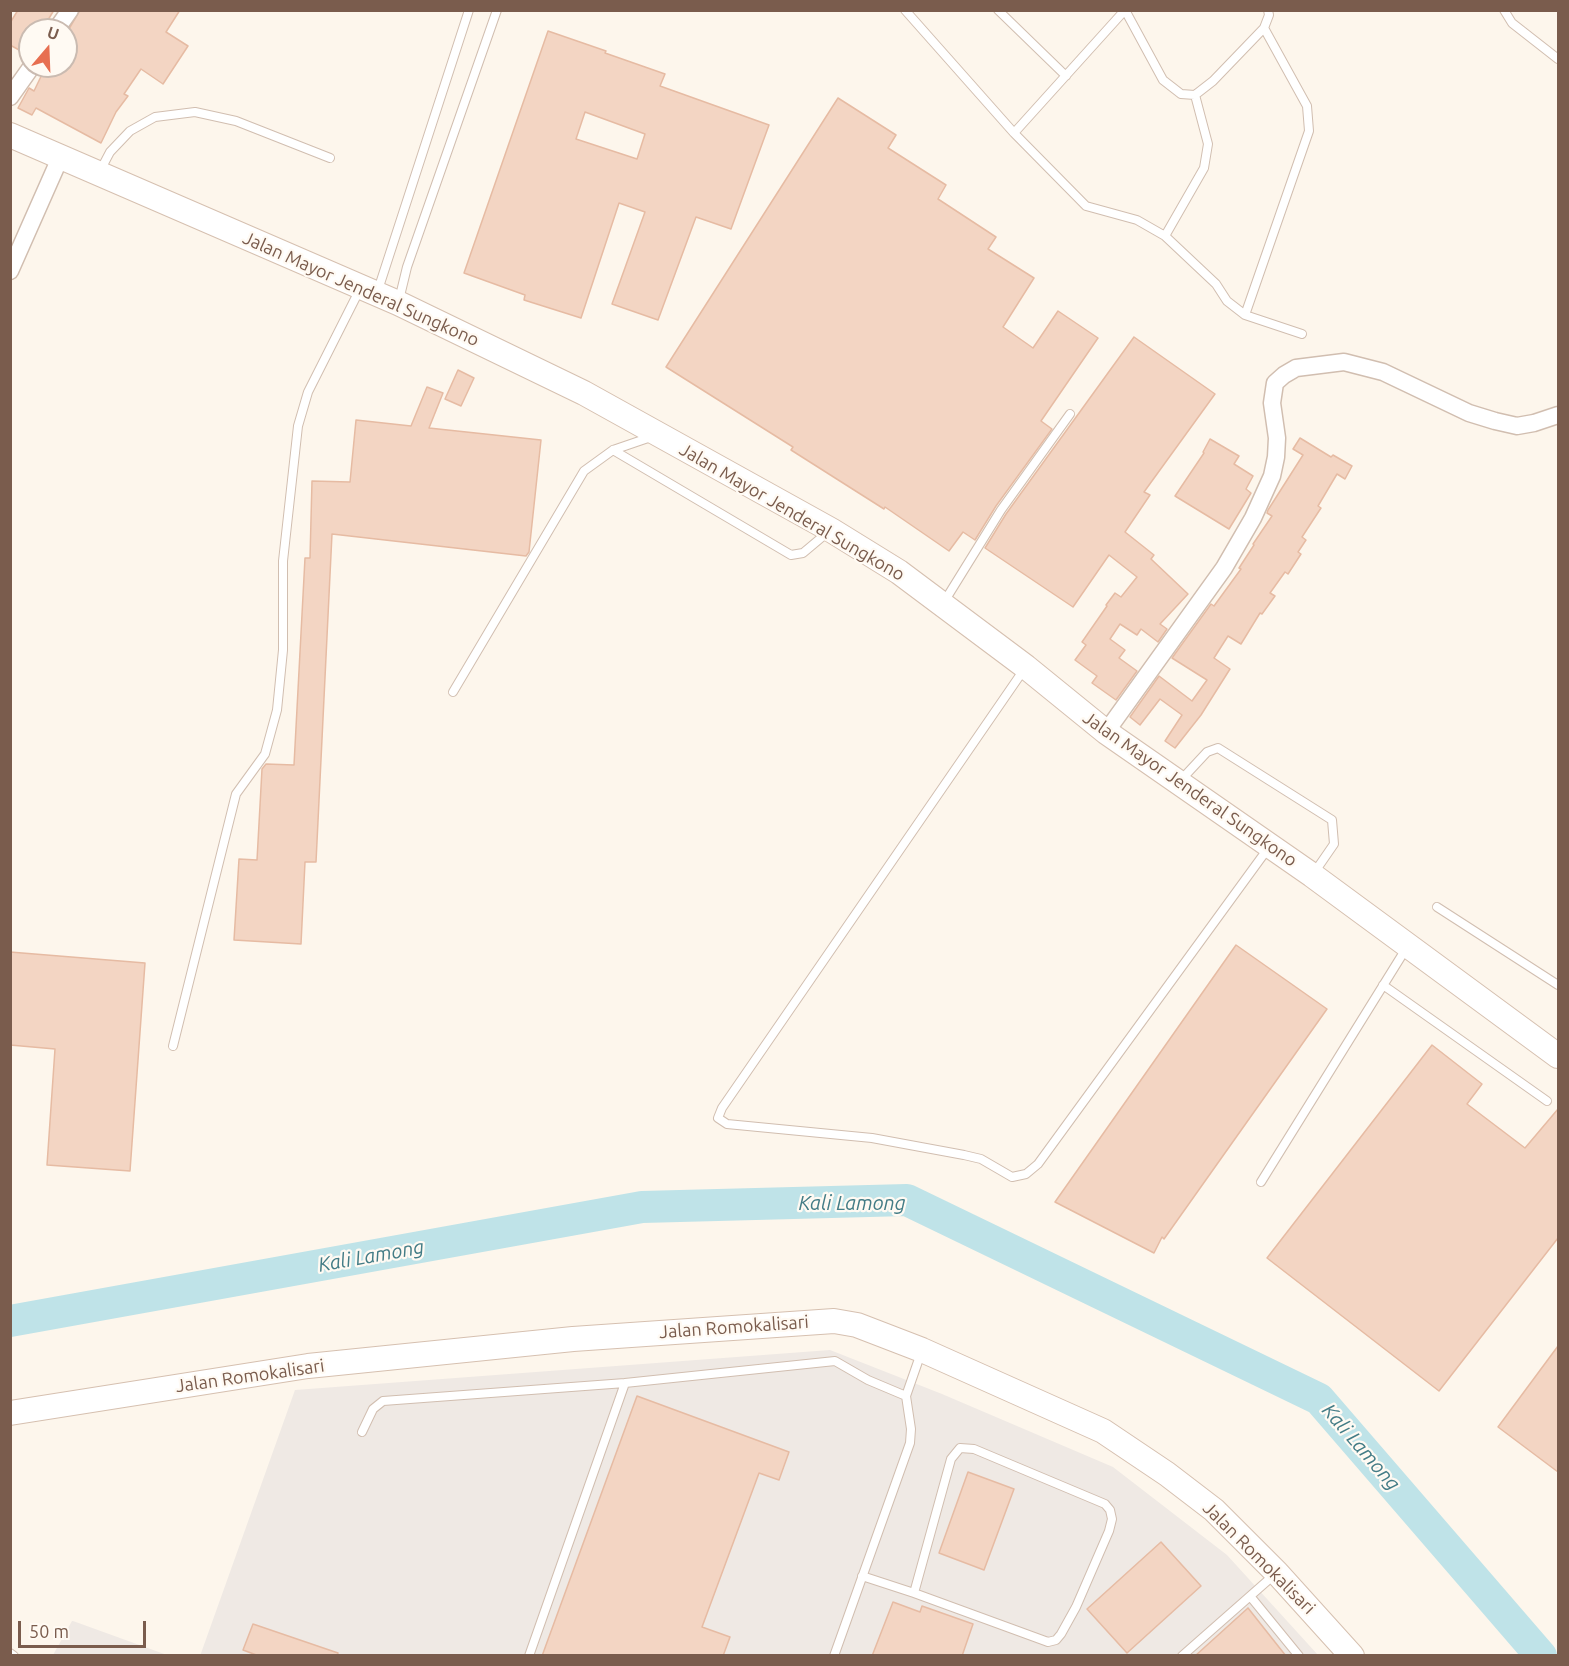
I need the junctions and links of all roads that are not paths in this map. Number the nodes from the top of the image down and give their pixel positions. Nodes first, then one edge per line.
1 (469, 10) edge
2 (497, 10) edge
3 (904, 10) edge
4 (998, 10) edge
5 (1125, 10) edge
6 (1268, 10) edge
7 (1504, 10) edge
8 (1264, 28) junction
9 (1558, 59) edge
10 (1066, 76) junction
11 (23, 78) edge
12 (1195, 95) junction
13 (10, 97) edge
14 (1014, 134) junction
15 (10, 135) edge
16 (60, 158) junction
17 (330, 158) dead end
18 (98, 174) junction
19 (1165, 236) junction
20 (10, 271) edge
21 (379, 294) junction
22 (1245, 315) junction
23 (1302, 334) dead end
24 (1070, 414) dead end
25 (1558, 415) edge
26 (660, 435) junction
27 (614, 450) junction
28 (831, 530) junction
29 (942, 605) junction
30 (1026, 667) junction
31 (453, 692) dead end
32 (1106, 732) junction
33 (1179, 782) junction
34 (1270, 847) junction
35 (1312, 875) junction
36 (1437, 907) dead end
37 (1409, 945) junction
38 (1383, 985) junction
39 (1558, 985) edge
40 (173, 1046) dead end
41 (1558, 1056) edge
42 (1546, 1101) dead end
43 (1261, 1182) dead end
44 (922, 1350) junction
45 (625, 1383) junction
46 (906, 1396) junction
47 (10, 1413) edge
48 (362, 1432) dead end
49 (1277, 1573) junction
50 (862, 1576) junction
51 (915, 1593) junction
52 (1250, 1596) junction
53 (529, 1656) edge
54 (834, 1656) edge
55 (1182, 1656) edge
56 (1299, 1656) edge
57 (1352, 1656) edge

1 - 21 lane
2 - 21 lane
3 - 14 lane
4 - 10 lane
5 - 10 lane
5 - 12 lane
6 - 8 lane
7 - 9 lane
8 - 12 lane
8 - 22 lane
10 - 14 lane
11 - 13 street
12 - 19 lane
14 - 19 lane
15 - 16 main road, Jalan Mayor Jenderal Sungkono
16 - 18 main road, Jalan Mayor Jenderal Sungkono
16 - 20 street
17 - 18 lane
18 - 21 main road, Jalan Mayor Jenderal Sungkono
19 - 22 lane
21 - 26 main road, Jalan Mayor Jenderal Sungkono
21 - 40 lane
22 - 23 lane
24 - 29 lane
25 - 32 street
26 - 27 lane
26 - 28 main road, Jalan Mayor Jenderal Sungkono
27 - 28 lane
27 - 31 lane
28 - 29 main road, Jalan Mayor Jenderal Sungkono
29 - 30 main road, Jalan Mayor Jenderal Sungkono
30 - 32 main road, Jalan Mayor Jenderal Sungkono
30 - 34 lane
32 - 33 main road, Jalan Mayor Jenderal Sungkono
33 - 34 main road, Jalan Mayor Jenderal Sungkono
33 - 35 lane
34 - 35 main road, Jalan Mayor Jenderal Sungkono
35 - 37 main road, Jalan Mayor Jenderal Sungkono
36 - 39 lane
37 - 38 lane
37 - 41 main road, Jalan Mayor Jenderal Sungkono
38 - 42 lane
38 - 43 lane
44 - 46 lane
44 - 47 main road, Jalan Romokalisari
44 - 49 main road, Jalan Romokalisari
45 - 46 lane
45 - 48 lane
45 - 53 lane
46 - 50 lane
49 - 52 lane
49 - 57 main road, Jalan Romokalisari
50 - 51 lane
50 - 54 lane
51 - 51 lane
52 - 55 lane
52 - 56 lane

